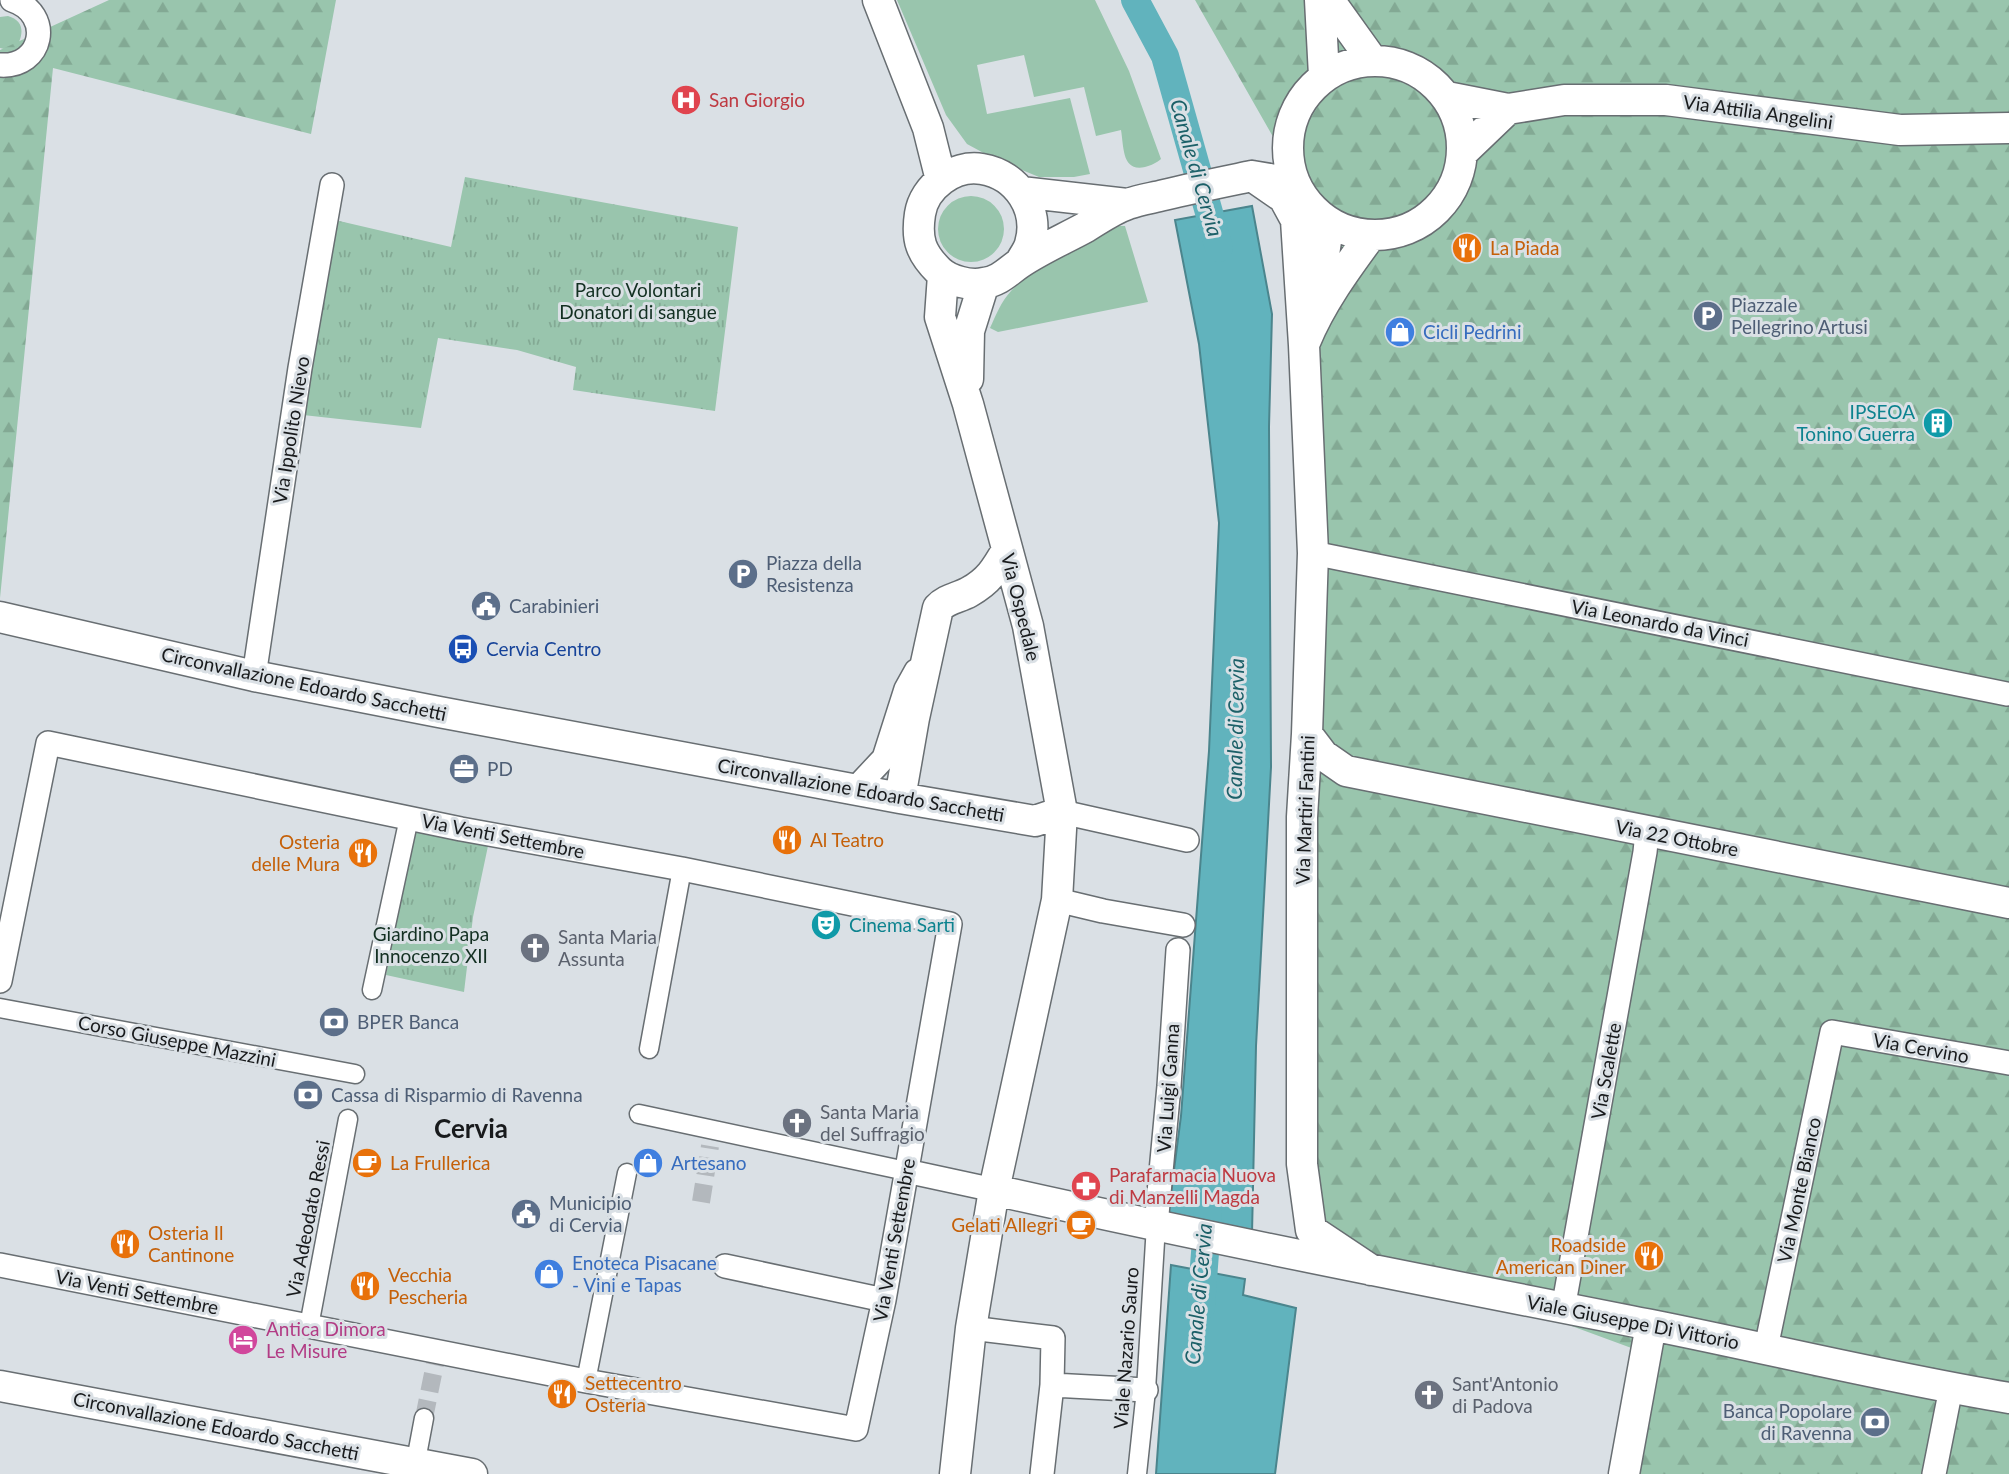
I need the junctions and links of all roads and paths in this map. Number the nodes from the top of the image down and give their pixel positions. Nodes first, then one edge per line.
1 (12, 0) edge
2 (878, 0) edge
3 (1320, 0) edge
4 (1329, 0) edge
5 (1372, 60) junction
6 (1, 70) edge
7 (1324, 76) junction
8 (1447, 97) junction
9 (1508, 109) junction
10 (928, 128) junction
11 (2009, 128) edge
12 (1287, 146) junction
13 (1462, 153) junction
14 (982, 169) junction
15 (1252, 176) junction
16 (941, 180) junction
17 (1295, 184) junction
18 (332, 185) dead end
19 (1021, 192) junction
20 (1128, 204) junction
21 (1317, 214) junction
22 (1371, 235) junction
23 (1020, 263) junction
24 (943, 275) junction
25 (984, 284) junction
26 (1309, 332) junction
27 (968, 404) junction
28 (1007, 550) junction
29 (1313, 553) junction
30 (970, 592) junction
31 (0, 617) edge
32 (1028, 626) junction
33 (928, 650) junction
34 (254, 676) junction
35 (2007, 694) dead end
36 (1307, 734) junction
37 (1346, 771) junction
38 (855, 789) junction
39 (900, 798) junction
40 (1062, 811) junction
41 (1302, 817) junction
42 (409, 818) junction
43 (1647, 832) junction
44 (1187, 840) dead end
45 (682, 869) junction
46 (1058, 900) junction
47 (2009, 903) edge
48 (1183, 925) dead end
49 (1178, 950) dead end
50 (0, 981) edge
51 (372, 989) dead end
52 (0, 1008) edge
53 (1832, 1032) joint
54 (649, 1049) dead end
55 (2009, 1063) edge
56 (355, 1074) dead end
57 (639, 1114) dead end
58 (348, 1119) dead end
59 (906, 1171) junction
60 (627, 1173) dead end
61 (994, 1190) junction
62 (1156, 1226) junction
63 (0, 1265) edge
64 (725, 1266) dead end
65 (1371, 1270) junction
66 (884, 1300) junction
67 (1563, 1309) junction
68 (1651, 1325) junction
69 (309, 1326) junction
70 (971, 1328) junction
71 (1766, 1348) junction
72 (586, 1381) junction
73 (1052, 1385) junction
74 (0, 1386) edge
75 (1951, 1388) junction
76 (1146, 1390) junction
77 (2009, 1398) edge
78 (424, 1418) tunnel mouth
79 (415, 1469) edge
80 (472, 1474) edge
81 (955, 1474) edge
82 (1042, 1474) edge
83 (1136, 1474) edge
84 (1624, 1474) edge
85 (1934, 1474) edge

1 - 6 street
2 - 10 street
3 - 7 street
4 - 5 street
5 - 7 street
5 - 8 street
7 - 12 street
8 - 9 street, Via Attilia Angelini
8 - 13 street
9 - 11 street, Via Attilia Angelini
9 - 13 street
10 - 14 street
10 - 16 street
12 - 15 street
12 - 17 street
13 - 22 street
14 - 16 street
14 - 19 street
15 - 17 street
15 - 20 street
15 - 26 street
16 - 24 street
17 - 21 street
18 - 34 street, Via Ippolito Nievo
19 - 20 street
19 - 23 street
20 - 23 street
21 - 22 street
21 - 26 street
22 - 26 street
23 - 25 street
24 - 25 street
24 - 27 street
25 - 27 street
26 - 29 street, Via Martiri Fantini
27 - 28 street, Via Ospedale
28 - 30 street
28 - 32 street, Via Ospedale
29 - 35 street, Via Leonardo da Vinci
29 - 36 street, Via Martiri Fantini
30 - 32 street
30 - 33 street
31 - 34 street, Circonvallazione Edoardo Sacchetti
32 - 40 street, Via Ospedale
33 - 38 street
33 - 39 street
34 - 38 street, Circonvallazione Edoardo Sacchetti
36 - 37 street, Via 22 Ottobre
36 - 41 street, Via Martiri Fantini
37 - 41 street
37 - 43 street, Via 22 Ottobre
38 - 39 street, Circonvallazione Edoardo Sacchetti
39 - 40 street, Circonvallazione Edoardo Sacchetti
40 - 44 street
40 - 46 street
41 - 65 street, Via Martiri Fantini
42 - 45 street, Via Venti Settembre
42 - 50 street, Via Venti Settembre
42 - 51 street
43 - 47 street, Via 22 Ottobre
43 - 67 street, Via Scalette
45 - 54 street
45 - 59 street, Via Venti Settembre
46 - 48 street
46 - 61 street
49 - 62 street, Via Luigi Ganna
52 - 56 street, Corso Giuseppe Mazzini
53 - 55 street, Via Cervino
53 - 71 street, Via Monte Bianco
57 - 59 street
58 - 69 street, Via Adeodato Ressi
59 - 61 street
59 - 66 street, Via Venti Settembre
60 - 72 street
61 - 62 street, Viale Giuseppe Di Vittorio
61 - 70 street
62 - 65 street, Viale Giuseppe Di Vittorio
62 - 76 street, Viale Nazario Sauro
63 - 69 street, Via Venti Settembre
64 - 66 street
65 - 67 street, Viale Giuseppe Di Vittorio
66 - 72 street, Via Venti Settembre
67 - 68 street, Viale Giuseppe Di Vittorio
68 - 71 street, Viale Giuseppe Di Vittorio
68 - 84 street
69 - 72 street, Via Venti Settembre
70 - 73 street
70 - 81 street
71 - 75 street, Viale Giuseppe Di Vittorio
73 - 76 street
73 - 82 street
74 - 79 street, Circonvallazione Edoardo Sacchetti
75 - 77 street, Viale Giuseppe Di Vittorio
75 - 85 street
76 - 83 street, Viale Nazario Sauro
78 - 79 street
79 - 80 street, Circonvallazione Edoardo Sacchetti

